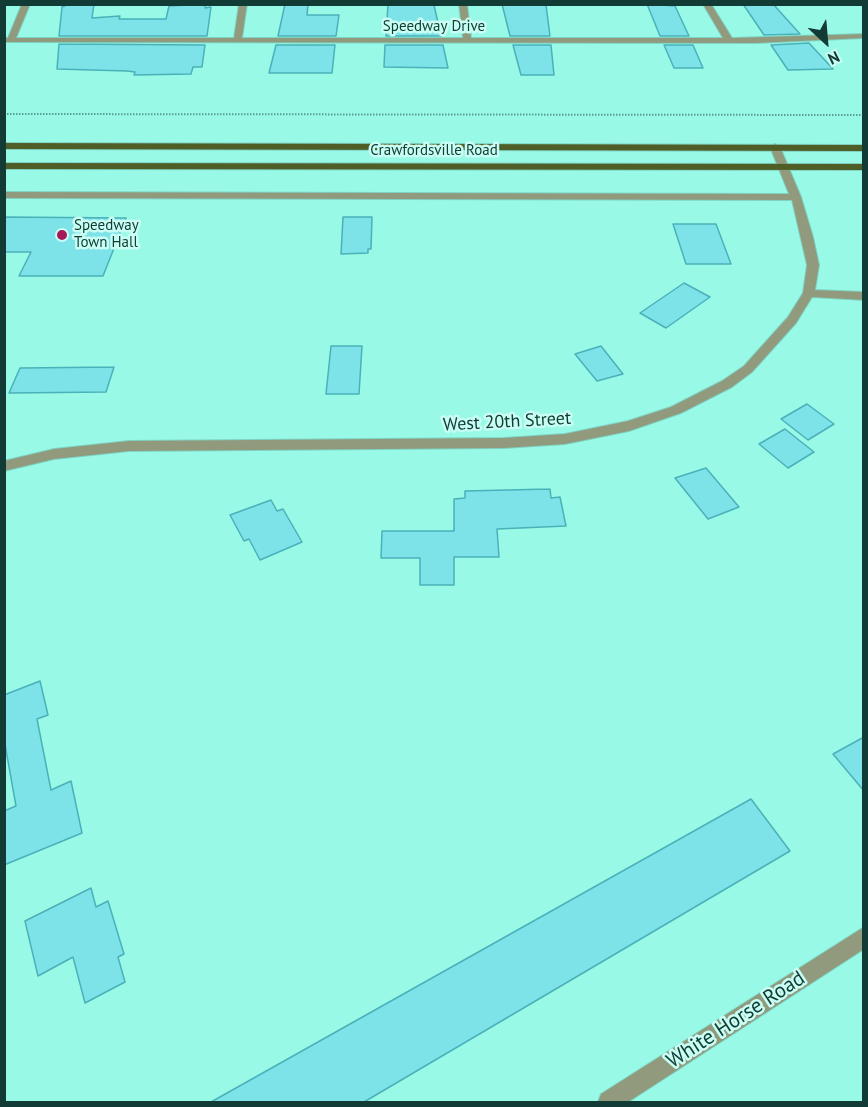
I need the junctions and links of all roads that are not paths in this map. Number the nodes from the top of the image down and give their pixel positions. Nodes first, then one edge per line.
1 (26, 4) edge
2 (243, 4) edge
3 (463, 4) edge
4 (706, 4) edge
5 (864, 36) edge
6 (8, 40) edge
7 (238, 40) junction
8 (467, 41) junction
9 (729, 41) junction
10 (4, 146) edge
11 (775, 147) junction
12 (864, 148) edge
13 (4, 166) edge
14 (783, 167) junction
15 (864, 167) edge
16 (4, 195) edge
17 (796, 197) junction
18 (809, 293) junction
19 (864, 296) edge
20 (4, 466) edge
21 (864, 937) edge
22 (620, 1099) edge

1 - 6 street
2 - 7 street
3 - 8 street
4 - 9 street
5 - 9 street, Speedway Drive
6 - 7 street, Speedway Drive
7 - 8 street, Speedway Drive
8 - 9 street, Speedway Drive
10 - 11 main road, Crawfordsville Road
11 - 12 main road, Crawfordsville Road
11 - 14 street, West 20th Street
13 - 14 main road, Crawfordsville Road
14 - 15 main road, Crawfordsville Road
14 - 17 street, West 20th Street
16 - 17 street
17 - 18 street, West 20th Street
18 - 19 street
18 - 20 street, West 20th Street
21 - 22 street, White Horse Road

